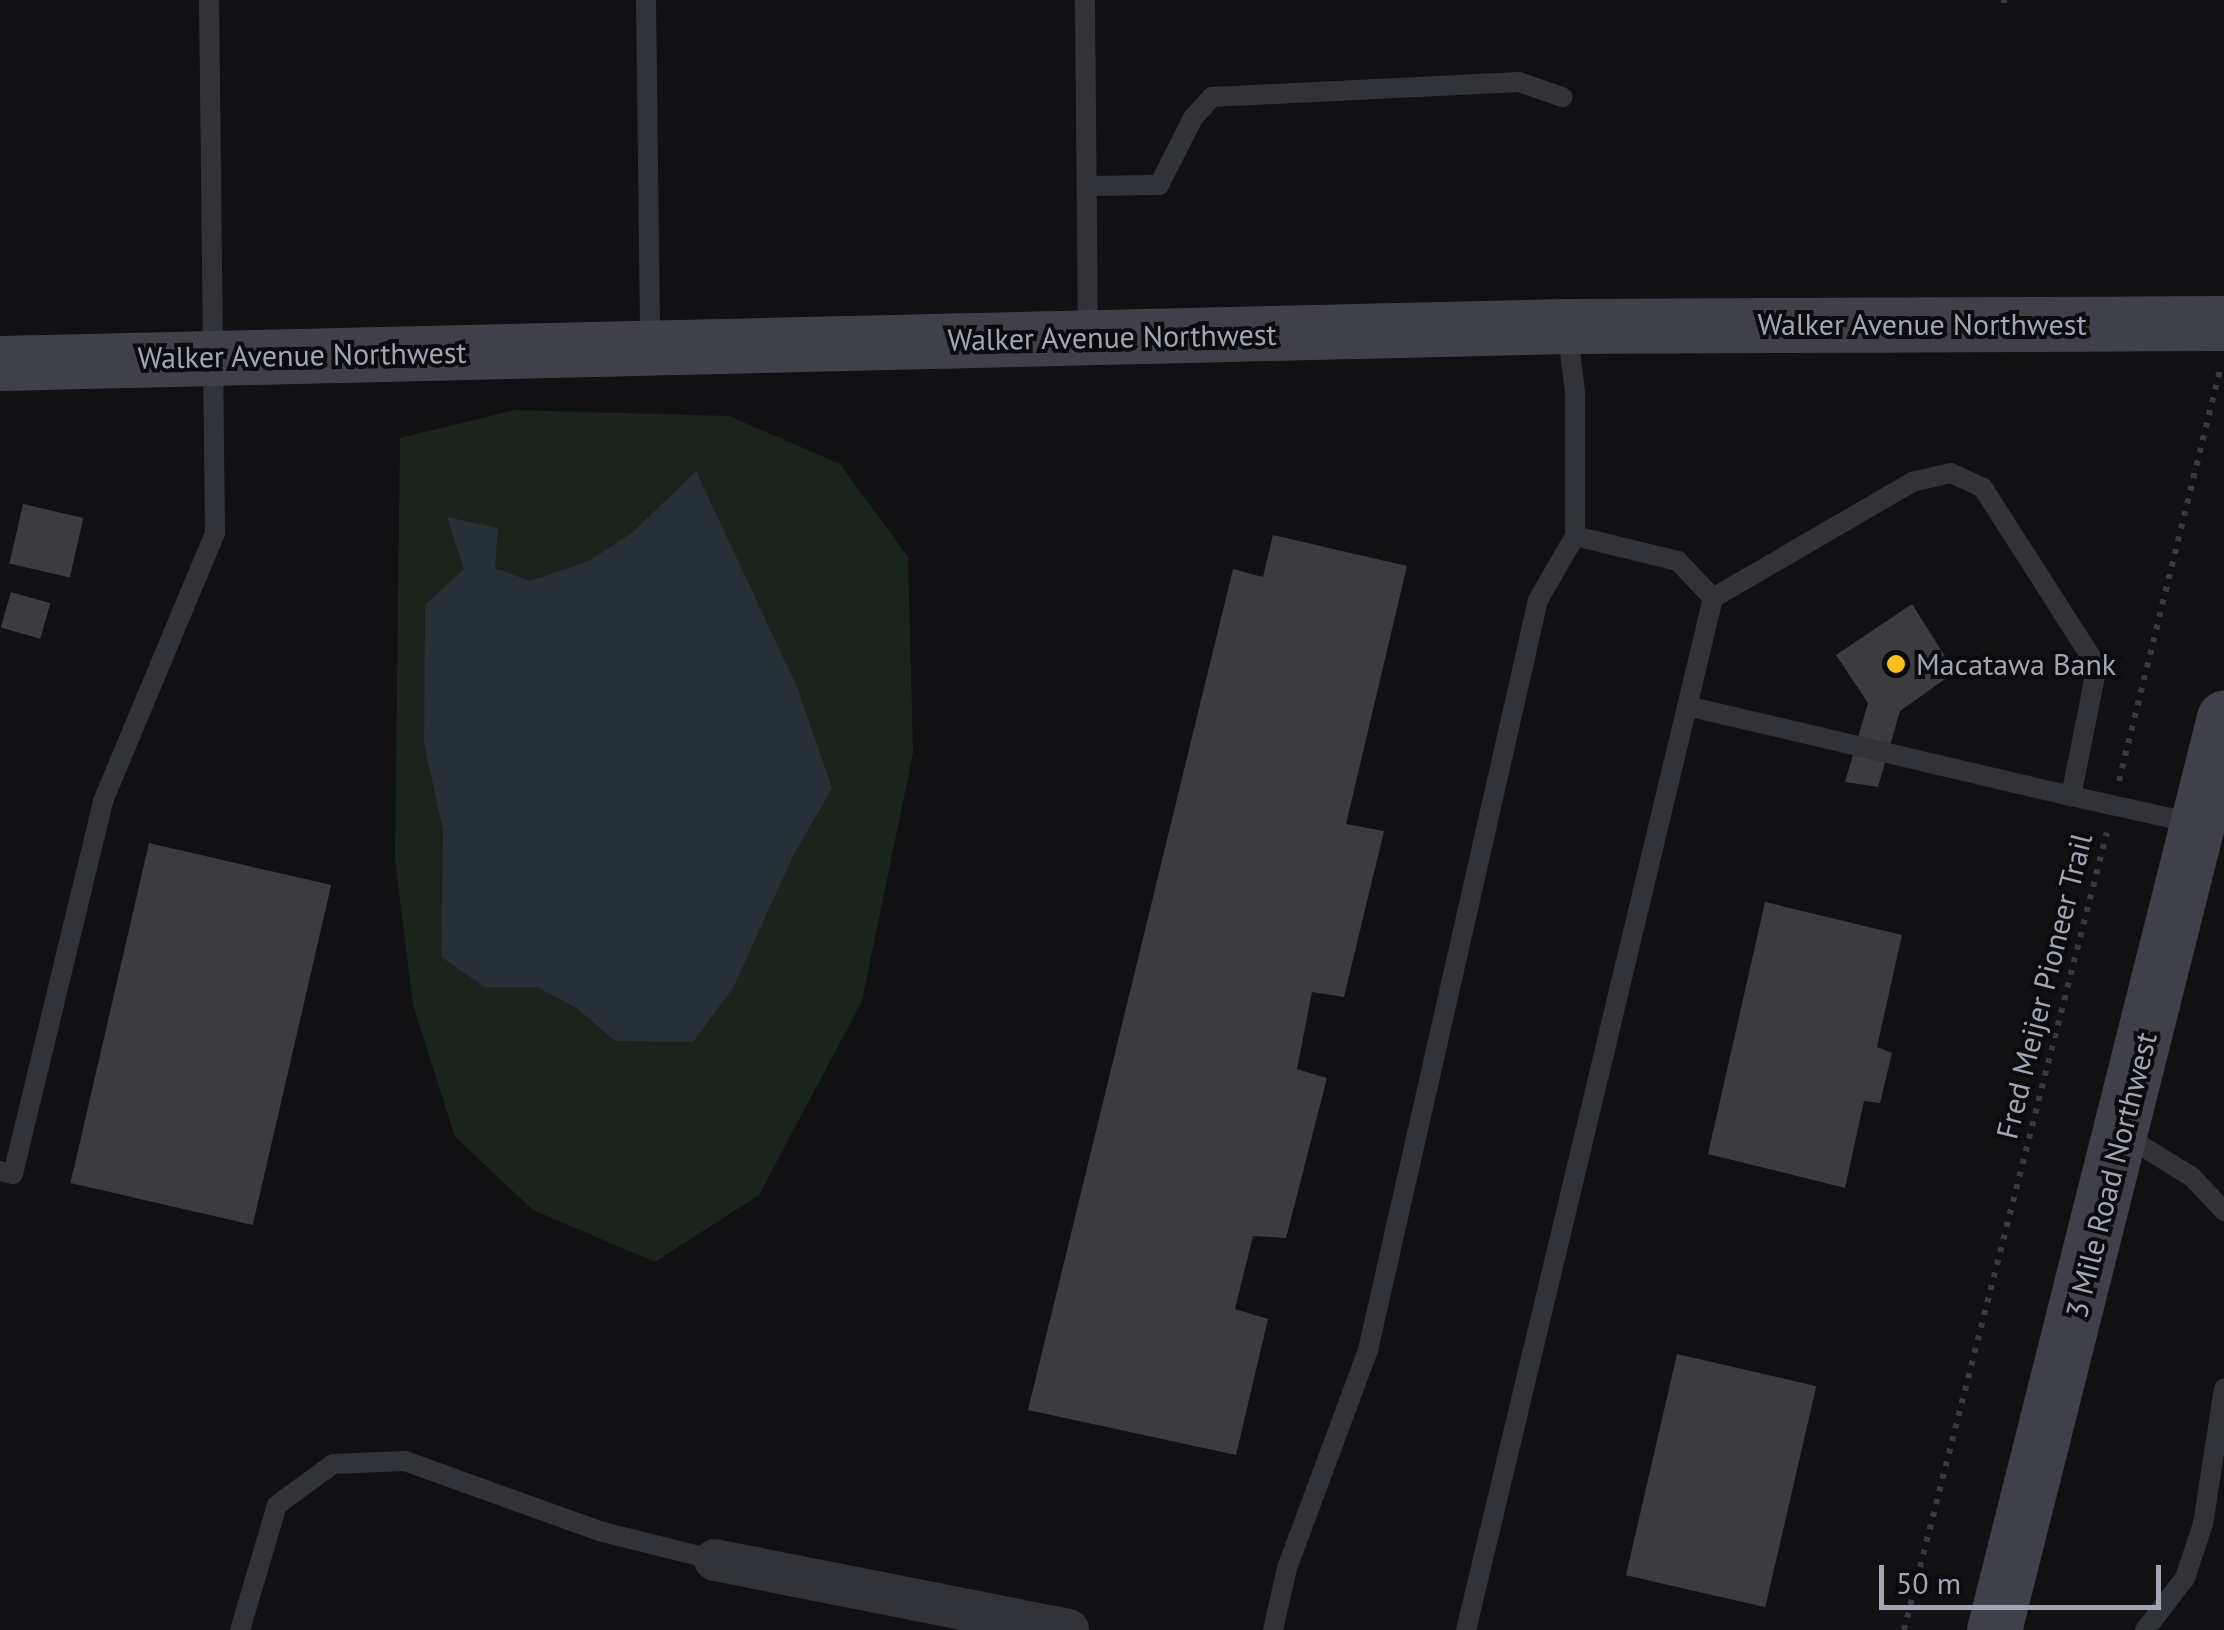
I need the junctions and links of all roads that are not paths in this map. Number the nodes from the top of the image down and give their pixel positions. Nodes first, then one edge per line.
1 (209, 0) edge
2 (646, 0) edge
3 (1085, 0) edge
4 (1562, 96) dead end
5 (1087, 186) junction
6 (2224, 323) edge
7 (1566, 326) junction
8 (1088, 338) junction
9 (650, 347) junction
10 (213, 356) junction
11 (0, 363) edge
12 (1575, 536) junction
13 (1712, 598) junction
14 (1687, 706) junction
15 (2224, 718) edge
16 (2071, 796) junction
17 (2211, 827) edge
18 (2122, 1134) junction
19 (0, 1171) edge
20 (2224, 1212) edge
21 (2224, 1389) edge
22 (715, 1560) joint
23 (240, 1630) edge
24 (1068, 1630) edge
25 (1273, 1630) edge
26 (1466, 1630) edge
27 (1994, 1630) edge
28 (2145, 1630) edge

1 - 10 lane
2 - 9 lane
3 - 5 lane
4 - 5 lane
5 - 8 lane
6 - 7 main road, Walker Avenue Northwest
7 - 8 main road, Walker Avenue Northwest
7 - 12 lane
8 - 9 main road, Walker Avenue Northwest
9 - 10 main road, Walker Avenue Northwest
10 - 11 main road, Walker Avenue Northwest
10 - 19 lane
12 - 13 lane
12 - 25 lane
13 - 14 lane
13 - 16 lane
14 - 16 lane
14 - 26 lane
15 - 17 main road, 3 Mile Road Northwest
16 - 17 lane
17 - 18 main road, 3 Mile Road Northwest
18 - 20 lane
18 - 27 main road, 3 Mile Road Northwest
21 - 28 lane
22 - 23 lane
22 - 24 street

